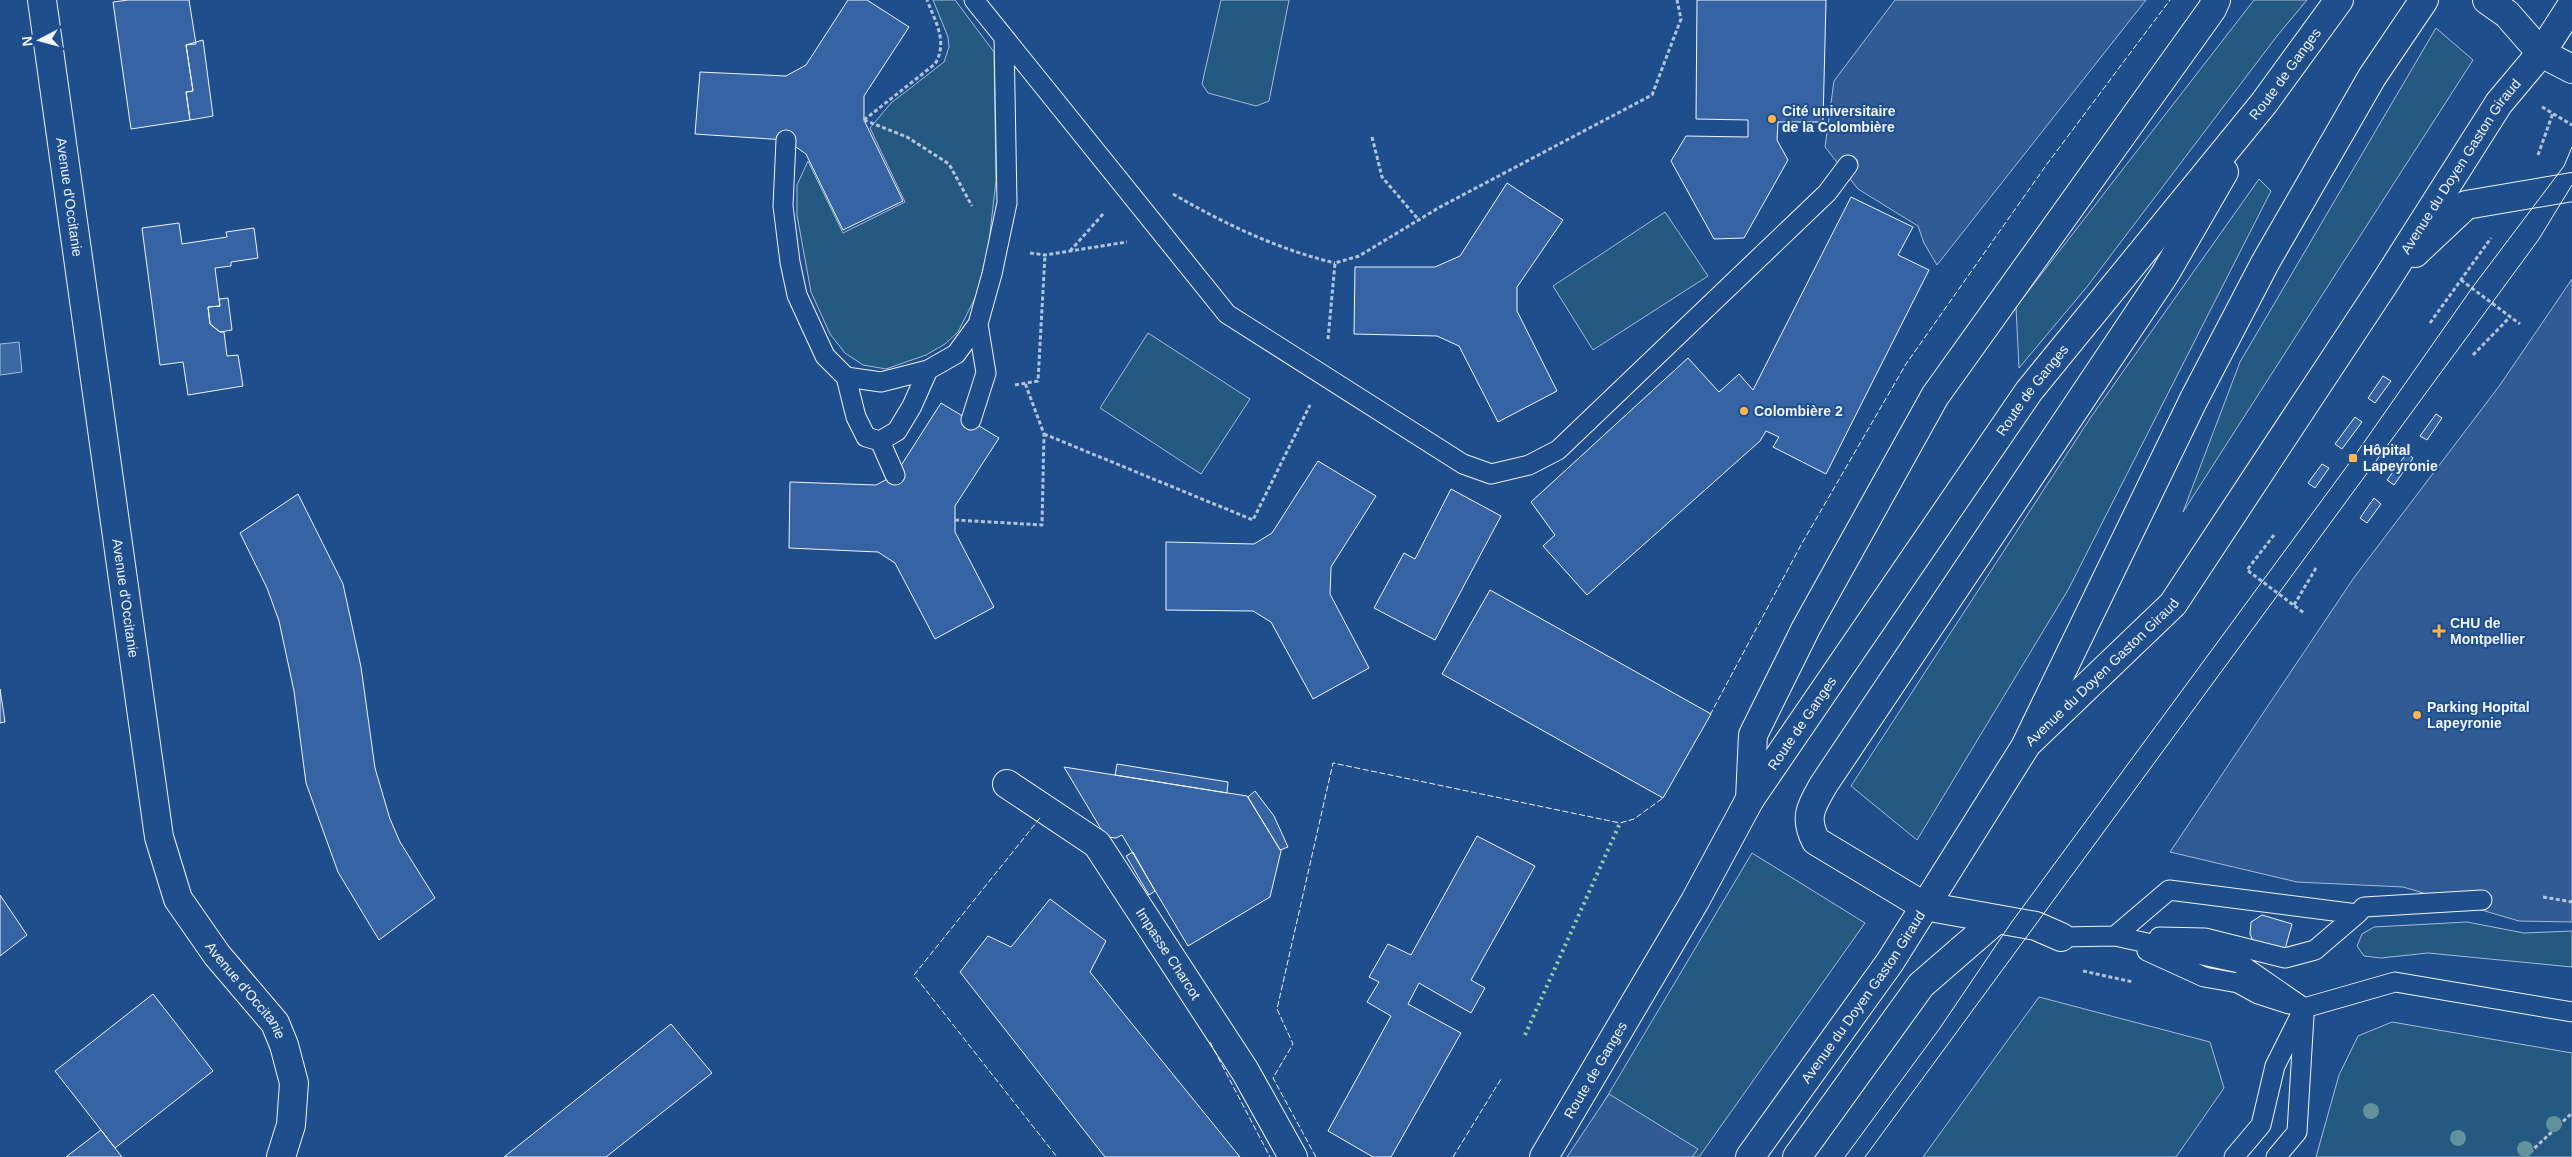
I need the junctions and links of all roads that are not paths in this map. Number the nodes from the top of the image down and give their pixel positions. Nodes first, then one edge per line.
1 (42, 0) edge
2 (974, 0) edge
3 (2216, 0) edge
4 (2340, 0) edge
5 (2424, 0) edge
6 (2572, 5) edge
7 (2497, 7) edge
8 (1004, 37) junction
9 (2541, 53) junction
10 (2572, 69) edge
11 (2264, 103) junction
12 (786, 140) dead end
13 (1848, 165) dead end
14 (2572, 187) edge
15 (2384, 284) junction
16 (978, 324) junction
17 (928, 370) junction
18 (846, 377) junction
19 (971, 420) dead end
20 (880, 441) junction
21 (895, 475) dead end
22 (2025, 747) junction
23 (1007, 784) dead end
24 (1750, 799) junction
25 (2482, 900) dead end
26 (1924, 906) junction
27 (2357, 914) junction
28 (1996, 920) junction
29 (2061, 936) joint
30 (2116, 936) junction
31 (2304, 1008) junction
32 (2572, 1012) edge
33 (281, 1157) edge
34 (1293, 1157) edge
35 (1544, 1157) edge
36 (1750, 1157) edge
37 (1797, 1157) edge
38 (2234, 1157) edge
39 (2276, 1157) edge

1 - 33 street, Avenue d'Occitanie
2 - 8 lane
3 - 24 street, Route de Ganges
4 - 11 street, Route de Ganges
5 - 22 street
6 - 9 street, Avenue du Doyen Gaston Giraud
7 - 9 street
8 - 13 lane
8 - 16 lane
9 - 10 street
9 - 15 street, Avenue du Doyen Gaston Giraud
11 - 24 street, Route de Ganges
11 - 26 street
12 - 18 lane
14 - 15 street, Avenue du Doyen Gaston Giraud
15 - 22 street, Avenue du Doyen Gaston Giraud
16 - 17 lane
16 - 19 lane
17 - 18 lane
17 - 20 lane
18 - 20 lane
20 - 21 lane
22 - 26 street, Avenue du Doyen Gaston Giraud
23 - 34 street, Impasse Charcot
24 - 35 street, Route de Ganges
25 - 27 lane
26 - 28 street
26 - 36 street, Avenue du Doyen Gaston Giraud
27 - 30 lane
27 - 30 lane
28 - 29 street
28 - 37 street
29 - 30 lane
30 - 31 lane
31 - 32 lane
31 - 38 lane
31 - 39 lane

